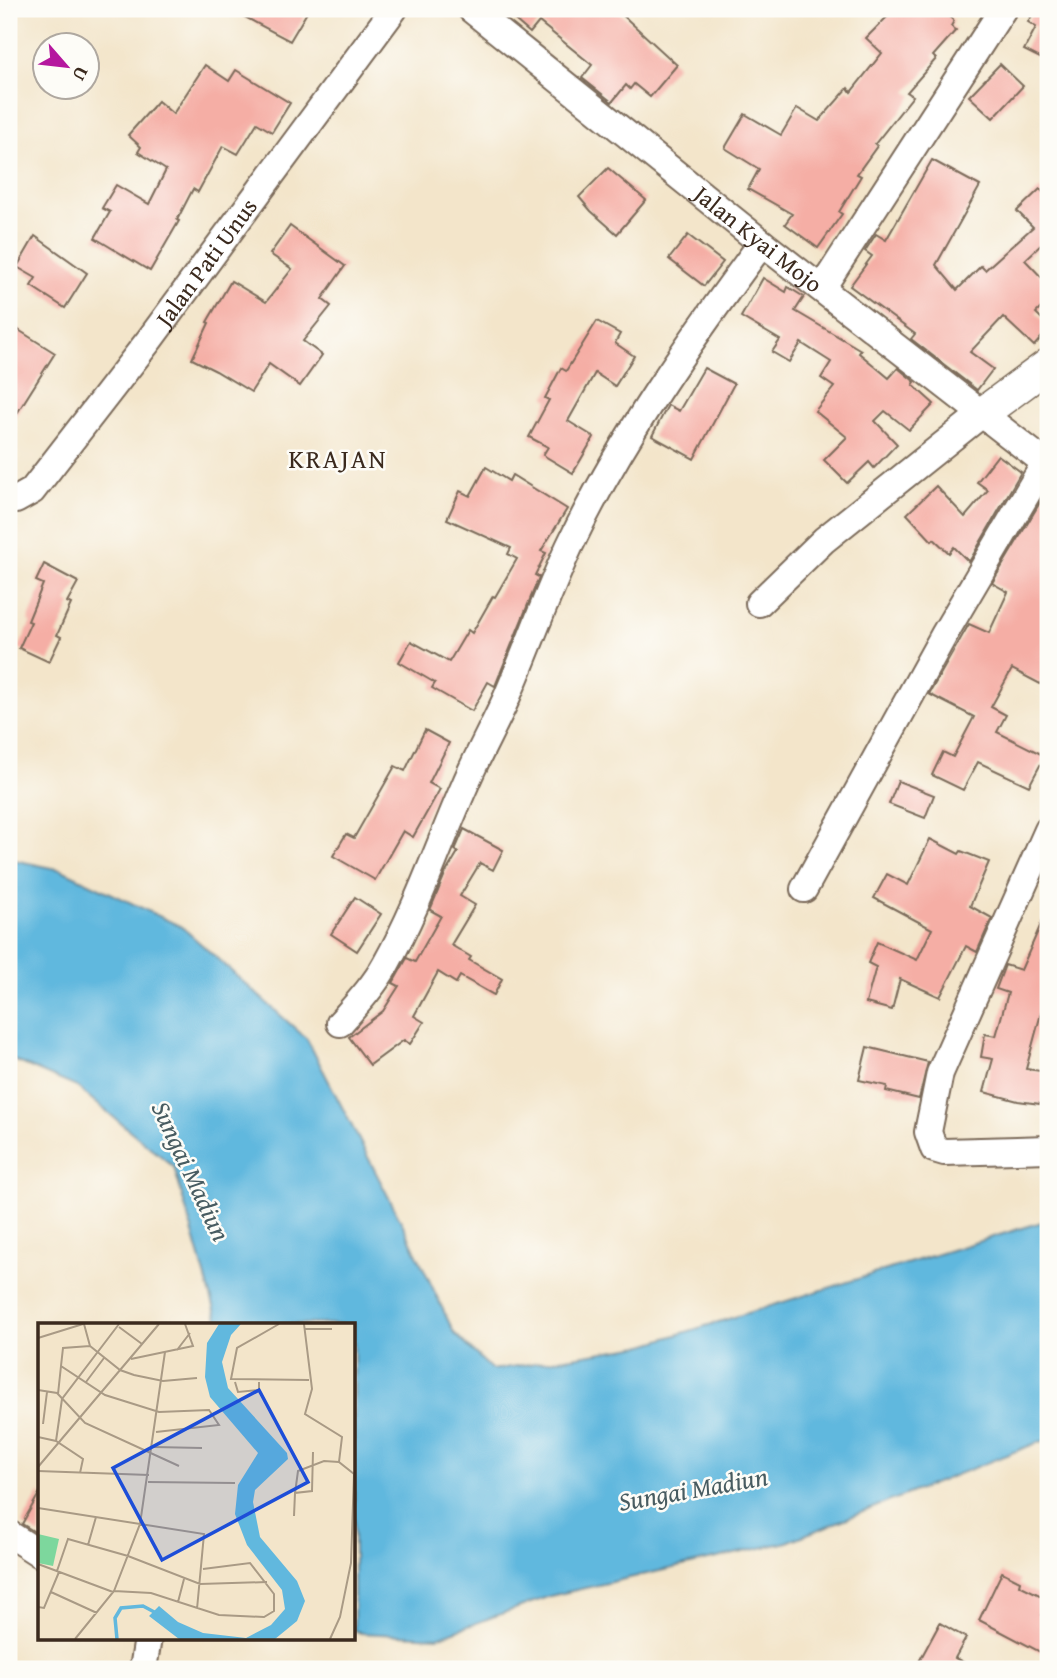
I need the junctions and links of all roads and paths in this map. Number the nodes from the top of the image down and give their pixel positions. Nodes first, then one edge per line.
1 (394, 9) edge
2 (471, 9) edge
3 (1003, 9) edge
4 (762, 243) junction
5 (822, 288) junction
6 (1048, 365) edge
7 (984, 413) junction
8 (1047, 464) edge
9 (9, 499) edge
10 (759, 603) dead end
11 (1048, 830) edge
12 (804, 889) dead end
13 (340, 1023) dead end
14 (1048, 1149) edge
15 (9, 1534) edge
16 (38, 1553) edge
17 (148, 1640) edge
18 (143, 1669) edge

1 - 9 street, Jalan Pati Unus
2 - 4 street, Jalan Kyai Mojo
3 - 5 street
4 - 5 street, Jalan Kyai Mojo
4 - 13 street
5 - 7 street, Jalan Kyai Mojo
6 - 7 street
7 - 8 street, Jalan Kyai Mojo
7 - 10 street
8 - 12 street
11 - 14 street
15 - 16 street
17 - 18 street

